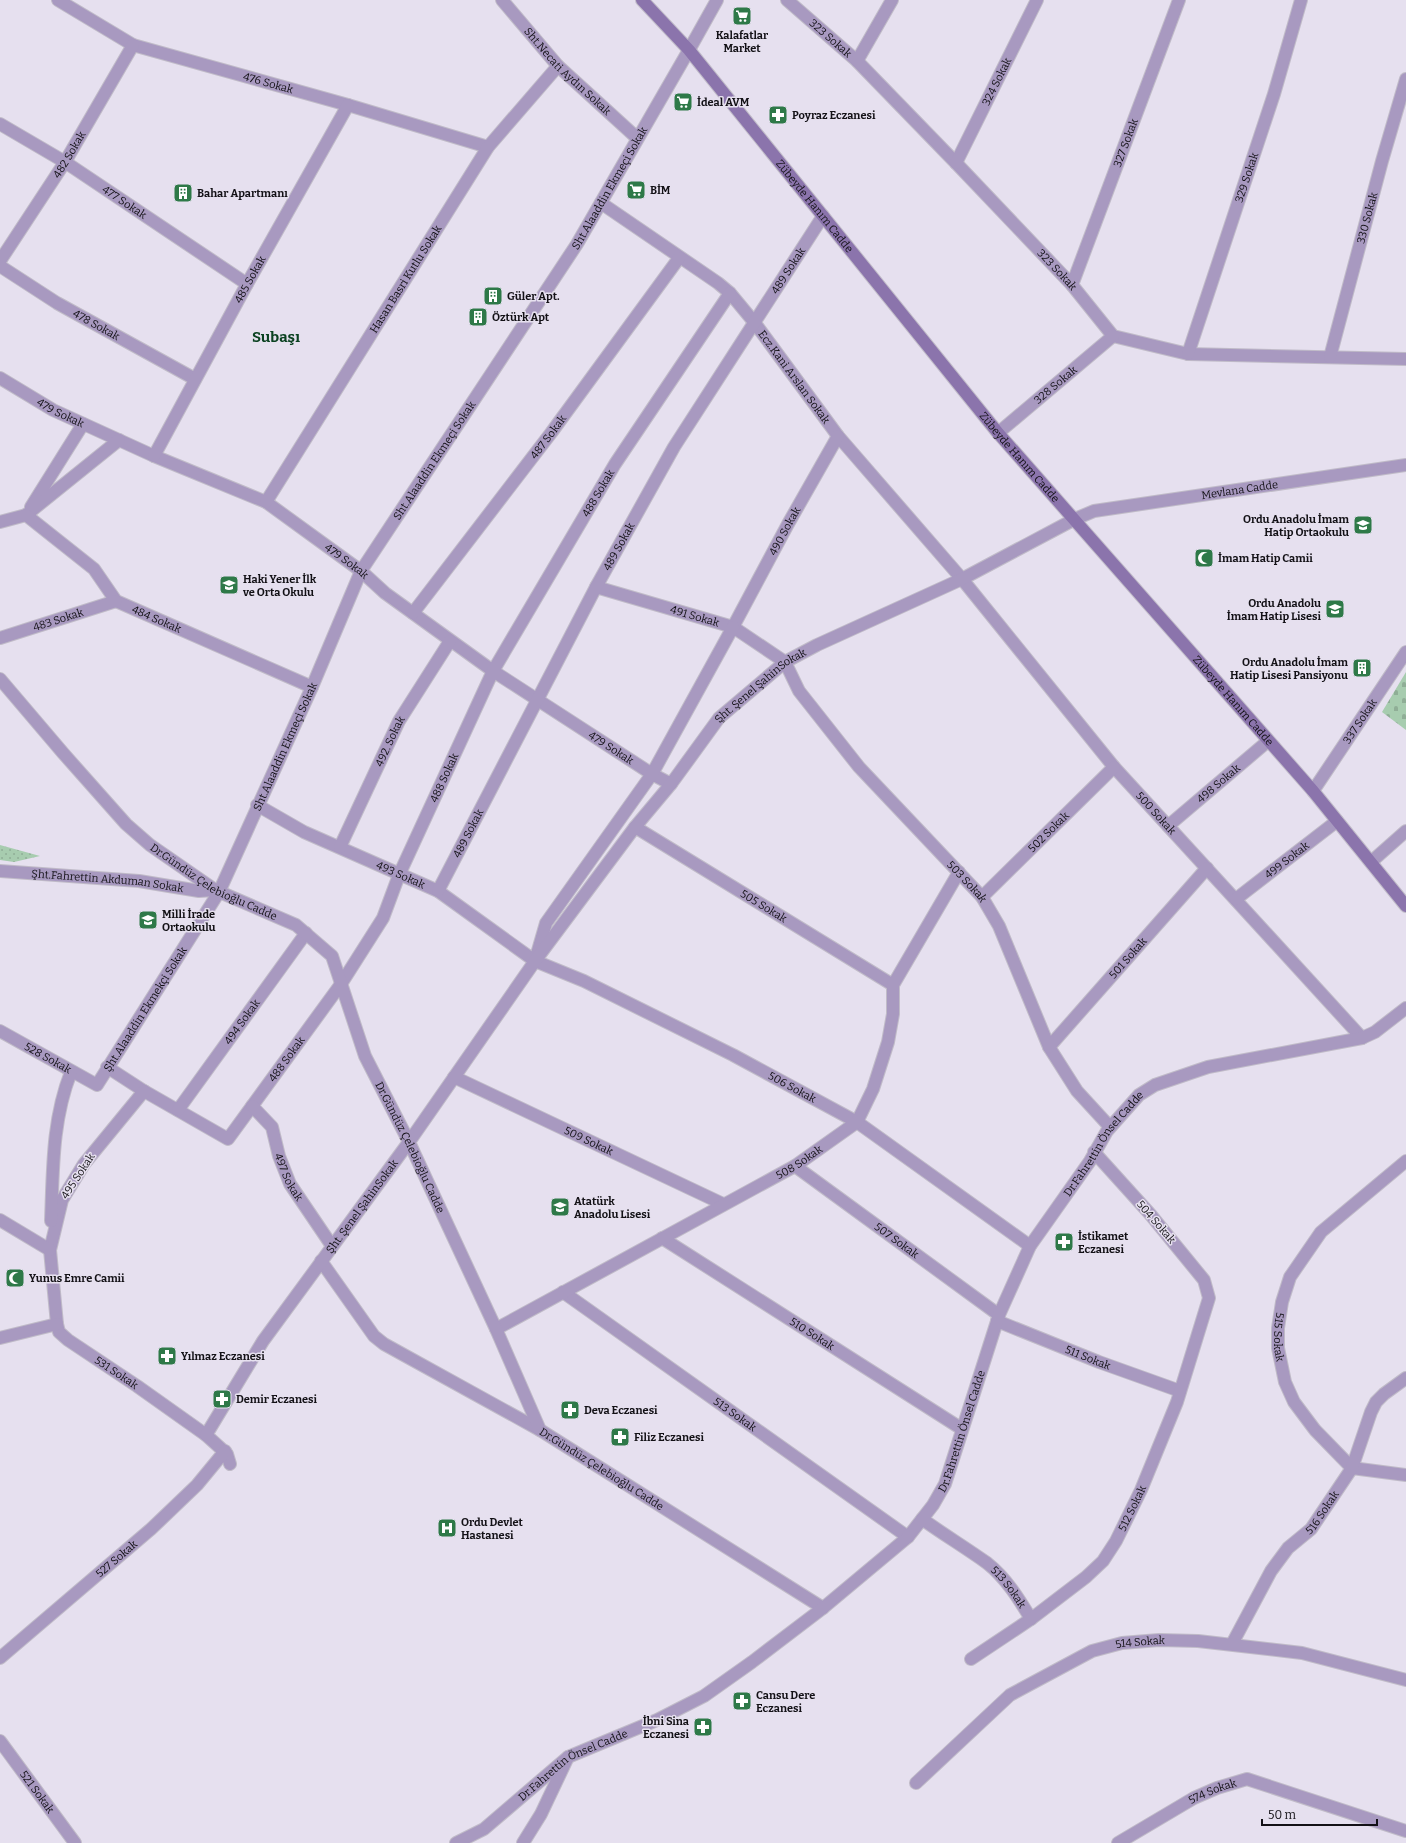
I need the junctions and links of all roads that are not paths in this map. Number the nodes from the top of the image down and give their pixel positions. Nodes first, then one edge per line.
1 (58, 0) edge
2 (502, 0) edge
3 (642, 0) edge
4 (717, 0) edge
5 (788, 0) edge
6 (892, 0) edge
7 (1037, 0) edge
8 (1179, 0) edge
9 (1301, 0) edge
10 (133, 45) junction
11 (689, 50) junction
12 (857, 61) junction
13 (558, 66) junction
14 (1406, 79) edge
15 (348, 105) junction
16 (0, 124) edge
17 (637, 138) junction
18 (488, 147) junction
19 (65, 162) junction
20 (956, 163) junction
21 (601, 203) junction
22 (823, 216) junction
23 (679, 258) junction
24 (0, 261) edge
25 (0, 266) edge
26 (246, 284) junction
27 (1072, 285) junction
28 (730, 293) junction
29 (754, 322) junction
30 (1113, 336) junction
31 (1188, 354) junction
32 (1330, 357) junction
33 (1406, 359) edge
34 (0, 378) edge
35 (196, 379) junction
36 (83, 424) junction
37 (998, 433) junction
38 (838, 436) junction
39 (119, 440) junction
40 (154, 456) junction
41 (1406, 465) edge
42 (266, 502) junction
43 (26, 514) junction
44 (1075, 519) junction
45 (0, 522) edge
46 (361, 571) junction
47 (962, 578) junction
48 (596, 587) junction
49 (116, 601) junction
50 (413, 613) junction
51 (733, 627) junction
52 (0, 638) edge
53 (450, 640) junction
54 (1406, 652) edge
55 (785, 662) junction
56 (493, 671) junction
57 (0, 679) edge
58 (312, 687) junction
59 (536, 700) junction
60 (1268, 741) junction
61 (1114, 767) junction
62 (652, 774) junction
63 (671, 784) junction
64 (1312, 791) junction
65 (257, 805) junction
66 (1337, 821) junction
67 (1168, 826) junction
68 (635, 828) junction
69 (1406, 831) edge
70 (340, 847) junction
71 (1371, 862) junction
72 (1207, 868) junction
73 (0, 871) edge
74 (959, 872) junction
75 (400, 875) junction
76 (217, 891) junction
77 (438, 891) junction
78 (982, 897) junction
79 (1236, 899) junction
80 (1406, 906) edge
81 (306, 934) junction
82 (535, 961) junction
83 (341, 984) junction
84 (893, 985) junction
85 (1406, 1008) edge
86 (0, 1031) edge
87 (1362, 1038) junction
88 (1049, 1048) junction
89 (107, 1067) junction
90 (71, 1072) junction
91 (454, 1077) junction
92 (97, 1085) joint
93 (144, 1091) junction
94 (252, 1106) junction
95 (178, 1110) junction
96 (857, 1122) junction
97 (1110, 1127) junction
98 (409, 1142) junction
99 (1094, 1152) junction
100 (1406, 1161) edge
101 (795, 1166) junction
102 (723, 1204) junction
103 (0, 1220) edge
104 (662, 1238) junction
105 (332, 1246) junction
106 (1030, 1246) junction
107 (50, 1250) junction
108 (321, 1261) junction
109 (563, 1292) junction
110 (1209, 1298) joint
111 (998, 1318) junction
112 (57, 1324) junction
113 (496, 1329) junction
114 (0, 1338) edge
115 (1406, 1378) edge
116 (1180, 1391) junction
117 (962, 1429) junction
118 (540, 1430) junction
119 (206, 1435) junction
120 (230, 1457) joint
121 (1352, 1468) junction
122 (1406, 1475) edge
123 (922, 1520) junction
124 (908, 1537) junction
125 (823, 1608) junction
126 (1032, 1619) junction
127 (1232, 1644) junction
128 (0, 1658) edge
129 (971, 1659) dead end
130 (1406, 1680) edge
131 (0, 1741) edge
132 (568, 1757) junction
133 (916, 1783) dead end
134 (1406, 1831) edge
135 (75, 1843) edge
136 (456, 1843) edge
137 (523, 1843) edge
138 (1118, 1843) edge

1 - 10 street, 476 Sokak
2 - 13 street, Sht.Necati Aydın Sokak
3 - 11 main road, Zübeyde Hanım Cadde
4 - 11 street, Sht.Alaaddin Ekmeçi Sokak
5 - 12 street, 323 Sokak
6 - 12 street
7 - 20 street, 324 Sokak
8 - 27 street, 327 Sokak
9 - 31 street, 329 Sokak
10 - 15 street, 476 Sokak
10 - 19 street, 482 Sokak
11 - 17 street, Sht.Alaaddin Ekmeçi Sokak
11 - 22 main road, Zübeyde Hanım Cadde
12 - 20 street, 323 Sokak
13 - 17 street, Sht.Necati Aydın Sokak
13 - 18 street, Hasan Basri Kutlu Sokak
14 - 32 street, 330 Sokak
15 - 18 street, 476 Sokak
15 - 26 street, 485 Sokak
16 - 19 street, 477 Sokak
17 - 21 street, Sht.Alaaddin Ekmeçi Sokak
18 - 42 street, Hasan Basri Kutlu Sokak
19 - 24 street, 482 Sokak
19 - 26 street, 477 Sokak
20 - 27 street, 323 Sokak
21 - 23 street, Ecz.Kani Arslan Sokak
21 - 46 street, Sht.Alaaddin Ekmeçi Sokak
22 - 29 street, 489 Sokak
22 - 37 main road, Zübeyde Hanım Cadde
23 - 28 street, Ecz.Kani Arslan Sokak
23 - 50 street, 487 Sokak
25 - 35 street, 478 Sokak
26 - 35 street, 485 Sokak
27 - 30 street, 323 Sokak
28 - 29 street, Ecz.Kani Arslan Sokak
28 - 56 street, 488 Sokak
29 - 38 street, Ecz.Kani Arslan Sokak
29 - 48 street, 489 Sokak
30 - 31 street
30 - 37 street, 328 Sokak
31 - 32 street
32 - 33 street
34 - 36 street, 479 Sokak
35 - 40 street, 485 Sokak
36 - 39 street, 479 Sokak
36 - 43 street
37 - 44 main road, Zübeyde Hanım Cadde
38 - 47 street, Ecz.Kani Arslan Sokak
38 - 51 street, 490 Sokak
39 - 40 street, 479 Sokak
39 - 43 street
40 - 42 street, 479 Sokak
41 - 44 street, Mevlana Cadde
42 - 46 street, 479 Sokak
43 - 45 street
43 - 49 street
44 - 47 street, Şht. Şenel ŞahinSokak
44 - 60 main road, Zübeyde Hanım Cadde
46 - 50 street, 479 Sokak
46 - 58 street, Sht.Alaaddin Ekmeçi Sokak
47 - 55 street, Şht. Şenel ŞahinSokak
47 - 61 street, 500 Sokak
48 - 51 street, 491 Sokak
48 - 59 street, 489 Sokak
49 - 52 street, 483 Sokak
49 - 58 street, 484 Sokak
50 - 53 street, 479 Sokak
51 - 55 street, 491 Sokak
51 - 62 street, Şht. Şenel ŞahinSokak
53 - 56 street, 479 Sokak
53 - 70 street, 492. Sokak
54 - 64 street, 337 Sokak
55 - 63 street, Şht. Şenel ŞahinSokak
55 - 74 street, 503 Sokak
56 - 59 street, 479 Sokak
56 - 75 street, 488 Sokak
57 - 76 street, Dr.Gündüz Çelebioğlu Cadde
58 - 65 street, Sht.Alaaddin Ekmeçi Sokak
59 - 62 street, 479 Sokak
59 - 77 street, 489 Sokak
60 - 64 main road, Zübeyde Hanım Cadde
60 - 67 street, 498 Sokak
61 - 67 street, 500 Sokak
61 - 78 street, 502 Sokak
62 - 63 street, 479 Sokak
62 - 82 street, Şht. Şenel ŞahinSokak
63 - 68 street, Şht. Şenel ŞahinSokak
64 - 66 main road, Zübeyde Hanım Cadde
65 - 70 street, 493 Sokak
65 - 76 street, Sht.Alaaddin Ekmeçi Sokak
66 - 71 main road, Zübeyde Hanım Cadde
66 - 79 street, 499 Sokak
67 - 72 street, 500 Sokak
68 - 82 street, Şht. Şenel ŞahinSokak
68 - 84 street, 505 Sokak
69 - 71 street
70 - 75 street, 493 Sokak
71 - 80 main road, Zübeyde Hanım Cadde
72 - 79 street, 500 Sokak
72 - 88 street, 501 Sokak
73 - 76 street, Şht.Fahrettin Akduman Sokak
74 - 78 street, 503 Sokak
74 - 84 street
75 - 77 street, 493 Sokak
75 - 83 street, 488 Sokak
76 - 81 street, Dr.Gündüz Çelebioğlu Cadde
76 - 89 street, Şht.Alaaddin Ekmekçi Sokak
77 - 82 street, 493 Sokak
78 - 88 street, 503 Sokak
79 - 87 street, 500 Sokak
81 - 83 street, Dr.Gündüz Çelebioğlu Cadde
81 - 95 street, 494 Sokak
82 - 91 street, Şht. Şenel ŞahinSokak
82 - 96 street, 506 Sokak
83 - 94 street, 488 Sokak
83 - 98 street, Dr.Gündüz Çelebioğlu Cadde
84 - 96 street, 508 Sokak
85 - 87 street, Dr.Fahrettin Önsel Cadde
86 - 90 street, 528 Sokak
87 - 97 street, Dr.Fahrettin Önsel Cadde
88 - 97 street, 503 Sokak
89 - 92 street, Şht.Alaaddin Ekmekçi Sokak
89 - 93 street, 488 Sokak
90 - 92 street, 528 Sokak
90 - 107 street
91 - 98 street, Şht. Şenel ŞahinSokak
91 - 102 street, 509 Sokak
93 - 95 street, 488 Sokak
93 - 107 street, 495 Sokak
94 - 95 street, 488 Sokak
94 - 105 street, 497 Sokak
96 - 101 street, 508 Sokak
96 - 106 street, 506 Sokak
97 - 99 street, Dr.Fahrettin Önsel Cadde
98 - 105 street, Şht. Şenel ŞahinSokak
98 - 113 street, Dr.Gündüz Çelebioğlu Cadde
99 - 106 street, Dr.Fahrettin Önsel Cadde
99 - 110 street, 504 Sokak
100 - 121 street, 515 Sokak
101 - 102 street, 508 Sokak
101 - 111 street, 507 Sokak
102 - 104 street, 508 Sokak
103 - 107 street
104 - 109 street, 508 Sokak
104 - 117 street, 510 Sokak
105 - 108 street, Şht. Şenel ŞahinSokak
106 - 111 street, Dr.Fahrettin Önsel Cadde
107 - 112 street, 495 Sokak
108 - 118 street
108 - 119 street, Şht. Şenel ŞahinSokak
109 - 113 street, 508 Sokak
109 - 124 street, 513 Sokak
110 - 116 street, 512 Sokak
111 - 116 street, 511 Sokak
111 - 117 street, Dr.Fahrettin Önsel Cadde
112 - 114 street
112 - 119 street, 531 Sokak
113 - 118 street, Dr.Gündüz Çelebioğlu Cadde
115 - 121 street, 516 Sokak
116 - 126 street, 512 Sokak
117 - 123 street, Dr.Fahrettin Önsel Cadde
118 - 125 street, Dr.Gündüz Çelebioğlu Cadde
119 - 120 street, 531 Sokak
120 - 128 street, 527 Sokak
121 - 122 street
121 - 127 street, 516 Sokak
123 - 124 street, Dr.Fahrettin Önsel Cadde
123 - 126 street, 513 Sokak
124 - 125 street, Dr.Fahrettin Önsel Cadde
125 - 132 street, Dr.Fahrettin Önsel Cadde
126 - 129 street, 512 Sokak
127 - 130 street, 514 Sokak
127 - 133 street, 514 Sokak
131 - 135 street, 521 Sokak
132 - 136 street, Dr.Fahrettin Önsel Cadde
132 - 137 street
134 - 138 street, 574 Sokak

